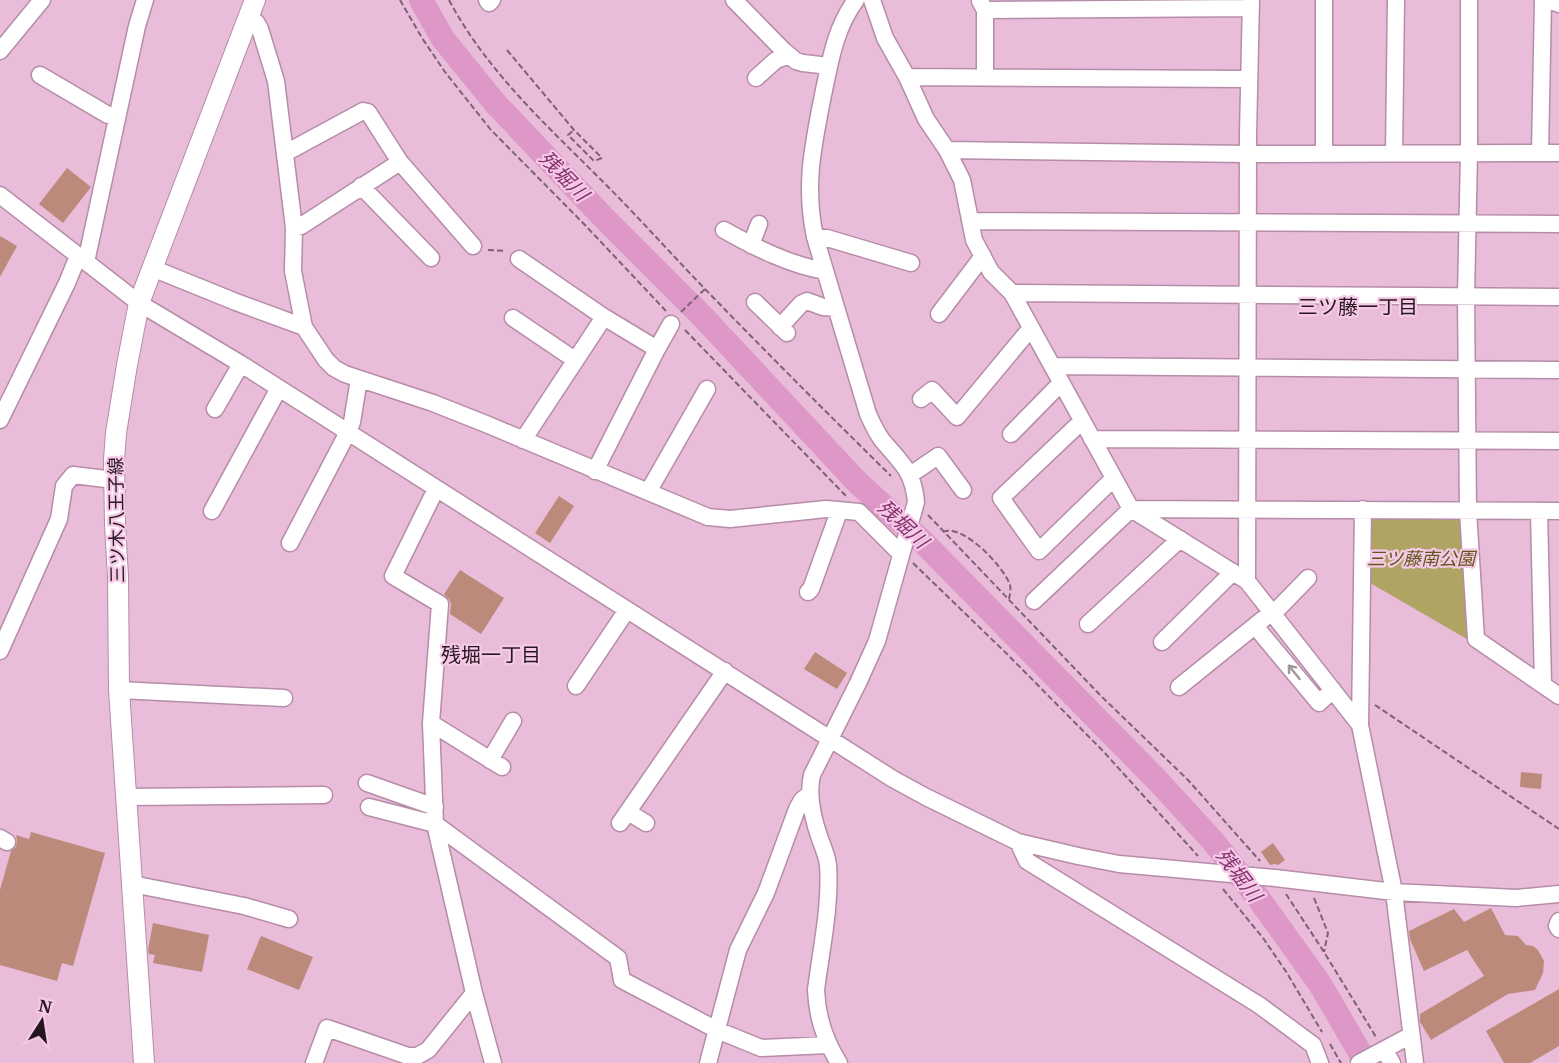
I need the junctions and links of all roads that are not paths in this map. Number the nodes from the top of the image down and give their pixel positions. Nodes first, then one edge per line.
1 (145, 0) edge
2 (255, 0) edge
3 (487, 0) edge
4 (492, 0) edge
5 (734, 0) edge
6 (856, 0) edge
7 (872, 0) edge
8 (1324, 0) edge
9 (1396, 0) edge
10 (1469, 0) edge
11 (1545, 0) edge
12 (34, 3) edge
13 (1251, 4) edge
14 (1559, 4) edge
15 (982, 5) edge
16 (248, 19) junction
17 (0, 51) edge
18 (788, 56) junction
19 (829, 66) junction
20 (40, 75) dead end
21 (907, 77) junction
22 (985, 77) junction
23 (756, 78) dead end
24 (1249, 79) junction
25 (117, 118) junction
26 (285, 150) junction
27 (946, 150) junction
28 (1469, 152) junction
29 (1394, 153) junction
30 (1540, 153) junction
31 (1559, 153) edge
32 (1248, 154) junction
33 (1324, 154) junction
34 (400, 162) junction
35 (362, 186) junction
36 (0, 195) edge
37 (971, 221) junction
38 (1248, 223) junction
39 (1467, 223) junction
40 (759, 224) dead end
41 (1559, 224) edge
42 (294, 228) junction
43 (724, 230) dead end
44 (815, 237) junction
45 (751, 245) junction
46 (473, 246) road end
47 (983, 256) junction
48 (430, 258) dead end
49 (519, 258) road end
50 (82, 259) junction
51 (911, 263) dead end
52 (152, 267) junction
53 (825, 271) junction
54 (1012, 293) junction
55 (1248, 295) junction
56 (1466, 296) junction
57 (1559, 297) edge
58 (755, 302) dead end
59 (139, 303) junction
60 (836, 308) junction
61 (939, 314) dead end
62 (604, 317) junction
63 (513, 318) dead end
64 (675, 320) road end
65 (304, 327) junction
66 (1031, 328) junction
67 (657, 349) junction
68 (575, 360) junction
69 (241, 364) junction
70 (1052, 366) junction
71 (1247, 368) junction
72 (1467, 370) junction
73 (1559, 370) edge
74 (359, 379) junction
75 (1061, 383) junction
76 (279, 388) junction
77 (707, 389) dead end
78 (921, 399) dead end
79 (215, 409) dead end
80 (0, 420) edge
81 (1082, 421) junction
82 (348, 432) junction
83 (1011, 434) dead end
84 (1092, 439) junction
85 (1247, 439) junction
86 (523, 440) junction
87 (1467, 440) junction
88 (1559, 441) edge
89 (595, 471) junction
90 (910, 475) junction
91 (1114, 478) junction
92 (114, 480) junction
93 (436, 489) junction
94 (963, 490) dead end
95 (648, 492) junction
96 (1131, 509) junction
97 (1247, 509) junction
98 (1363, 509) junction
99 (831, 510) junction
100 (212, 511) dead end
101 (1468, 511) junction
102 (1539, 511) junction
103 (1559, 511) edge
104 (1180, 539) junction
105 (290, 543) dead end
106 (906, 556) junction
107 (1240, 577) junction
108 (1308, 578) dead end
109 (808, 591) dead end
110 (1034, 601) dead end
111 (627, 610) junction
112 (1272, 613) junction
113 (1088, 624) dead end
114 (1256, 626) junction
115 (1162, 642) dead end
116 (0, 651) edge
117 (725, 672) junction
118 (1543, 684) junction
119 (576, 686) dead end
120 (1179, 687) dead end
121 (119, 690) junction
122 (1333, 690) junction
123 (1559, 696) edge
124 (284, 698) dead end
125 (513, 721) dead end
126 (431, 723) junction
127 (1360, 725) junction
128 (830, 738) junction
129 (367, 783) dead end
130 (810, 794) junction
131 (324, 795) dead end
132 (126, 797) junction
133 (369, 807) dead end
134 (435, 815) junction
135 (646, 823) dead end
136 (1018, 842) junction
137 (132, 884) junction
138 (1394, 892) junction
139 (1559, 894) edge
140 (289, 919) dead end
141 (1559, 921) edge
142 (1559, 929) edge
143 (474, 993) junction
144 (717, 1030) junction
145 (1412, 1038) junction
146 (828, 1045) junction
147 (1384, 1056) edge
148 (144, 1063) edge
149 (314, 1063) edge
150 (493, 1063) edge
151 (708, 1063) edge
152 (839, 1063) edge
153 (1320, 1063) edge
154 (1359, 1063) edge
155 (1415, 1063) edge

1 - 25 street
2 - 16 main road, 三ツ木八王子線
3 - 4 street
5 - 18 street
6 - 19 street
7 - 21 street
8 - 33 street
9 - 29 street
10 - 28 street
11 - 14 street
11 - 30 street
12 - 17 street
13 - 15 street
13 - 24 street
15 - 22 street
16 - 26 street
16 - 52 main road, 三ツ木八王子線
18 - 19 street
18 - 23 street
19 - 44 street
20 - 25 street
21 - 22 street
21 - 27 street
22 - 24 street
24 - 32 street
25 - 50 street
26 - 34 street
26 - 42 street
27 - 32 street
27 - 37 street
28 - 29 street
28 - 30 street
28 - 39 street
29 - 33 street
30 - 31 street
32 - 33 street
32 - 38 street
34 - 35 street
34 - 46 street
35 - 42 street
35 - 48 street
36 - 50 street
37 - 38 street
37 - 47 street
38 - 39 street
38 - 55 street
39 - 41 street
39 - 56 street
40 - 45 street
42 - 65 street
43 - 45 street
44 - 51 street
44 - 53 street
45 - 53 street
47 - 54 street
47 - 61 street
49 - 62 street
50 - 59 street
50 - 80 street
52 - 59 main road, 三ツ木八王子線
52 - 65 street
53 - 60 street
54 - 55 street
54 - 66 street
55 - 56 street
55 - 71 street
56 - 57 street
56 - 72 street
58 - 60 street
59 - 69 street
59 - 92 main road, 三ツ木八王子線
60 - 90 street
62 - 67 street
62 - 68 street
63 - 68 street
64 - 67 street
65 - 74 street
66 - 70 street
66 - 78 street
67 - 89 street
68 - 86 street
69 - 76 street
69 - 79 street
70 - 71 street
70 - 75 street
71 - 72 street
71 - 85 street
72 - 73 street
72 - 87 street
74 - 82 street
74 - 86 street
75 - 81 street
75 - 83 street
76 - 82 street
76 - 100 street
77 - 95 street
81 - 84 street
81 - 91 street
82 - 93 street
82 - 105 street
84 - 85 street
84 - 91 street
85 - 87 street
85 - 97 street
86 - 89 street
87 - 88 street
87 - 101 street
89 - 95 street
90 - 94 street
90 - 106 street
91 - 96 street
92 - 116 street
92 - 121 main road, 三ツ木八王子線
93 - 111 street
93 - 126 street
95 - 99 street
96 - 97 street
96 - 104 street
96 - 110 street
97 - 98 street
97 - 107 street
98 - 101 street
98 - 127 street
99 - 106 street
99 - 109 street
101 - 102 street
101 - 118 street
102 - 103 street
102 - 118 street
104 - 107 street
104 - 113 street
106 - 128 street
107 - 112 street
107 - 115 street
108 - 112 street
111 - 117 street
111 - 119 street
112 - 114 street
112 - 122 street
114 - 120 street
122 -> 114 street
117 - 128 street
117 - 135 street
118 - 123 street
121 - 124 street
121 - 132 main road, 三ツ木八王子線
122 - 127 street
125 - 126 street
126 - 134 street
127 - 138 street
128 - 130 street
128 - 136 street
129 - 134 street
130 - 144 street
130 - 146 street
131 - 132 street
132 - 137 main road, 三ツ木八王子線
133 - 134 street
134 - 143 street
134 - 144 street
136 - 138 street
136 - 153 street
137 - 140 street
137 - 148 main road, 三ツ木八王子線
138 - 139 street
138 - 145 street
141 - 142 street
143 - 149 street
143 - 150 street
144 - 146 street
144 - 151 street
145 - 147 street
145 - 155 street
146 - 152 street
147 - 154 street

